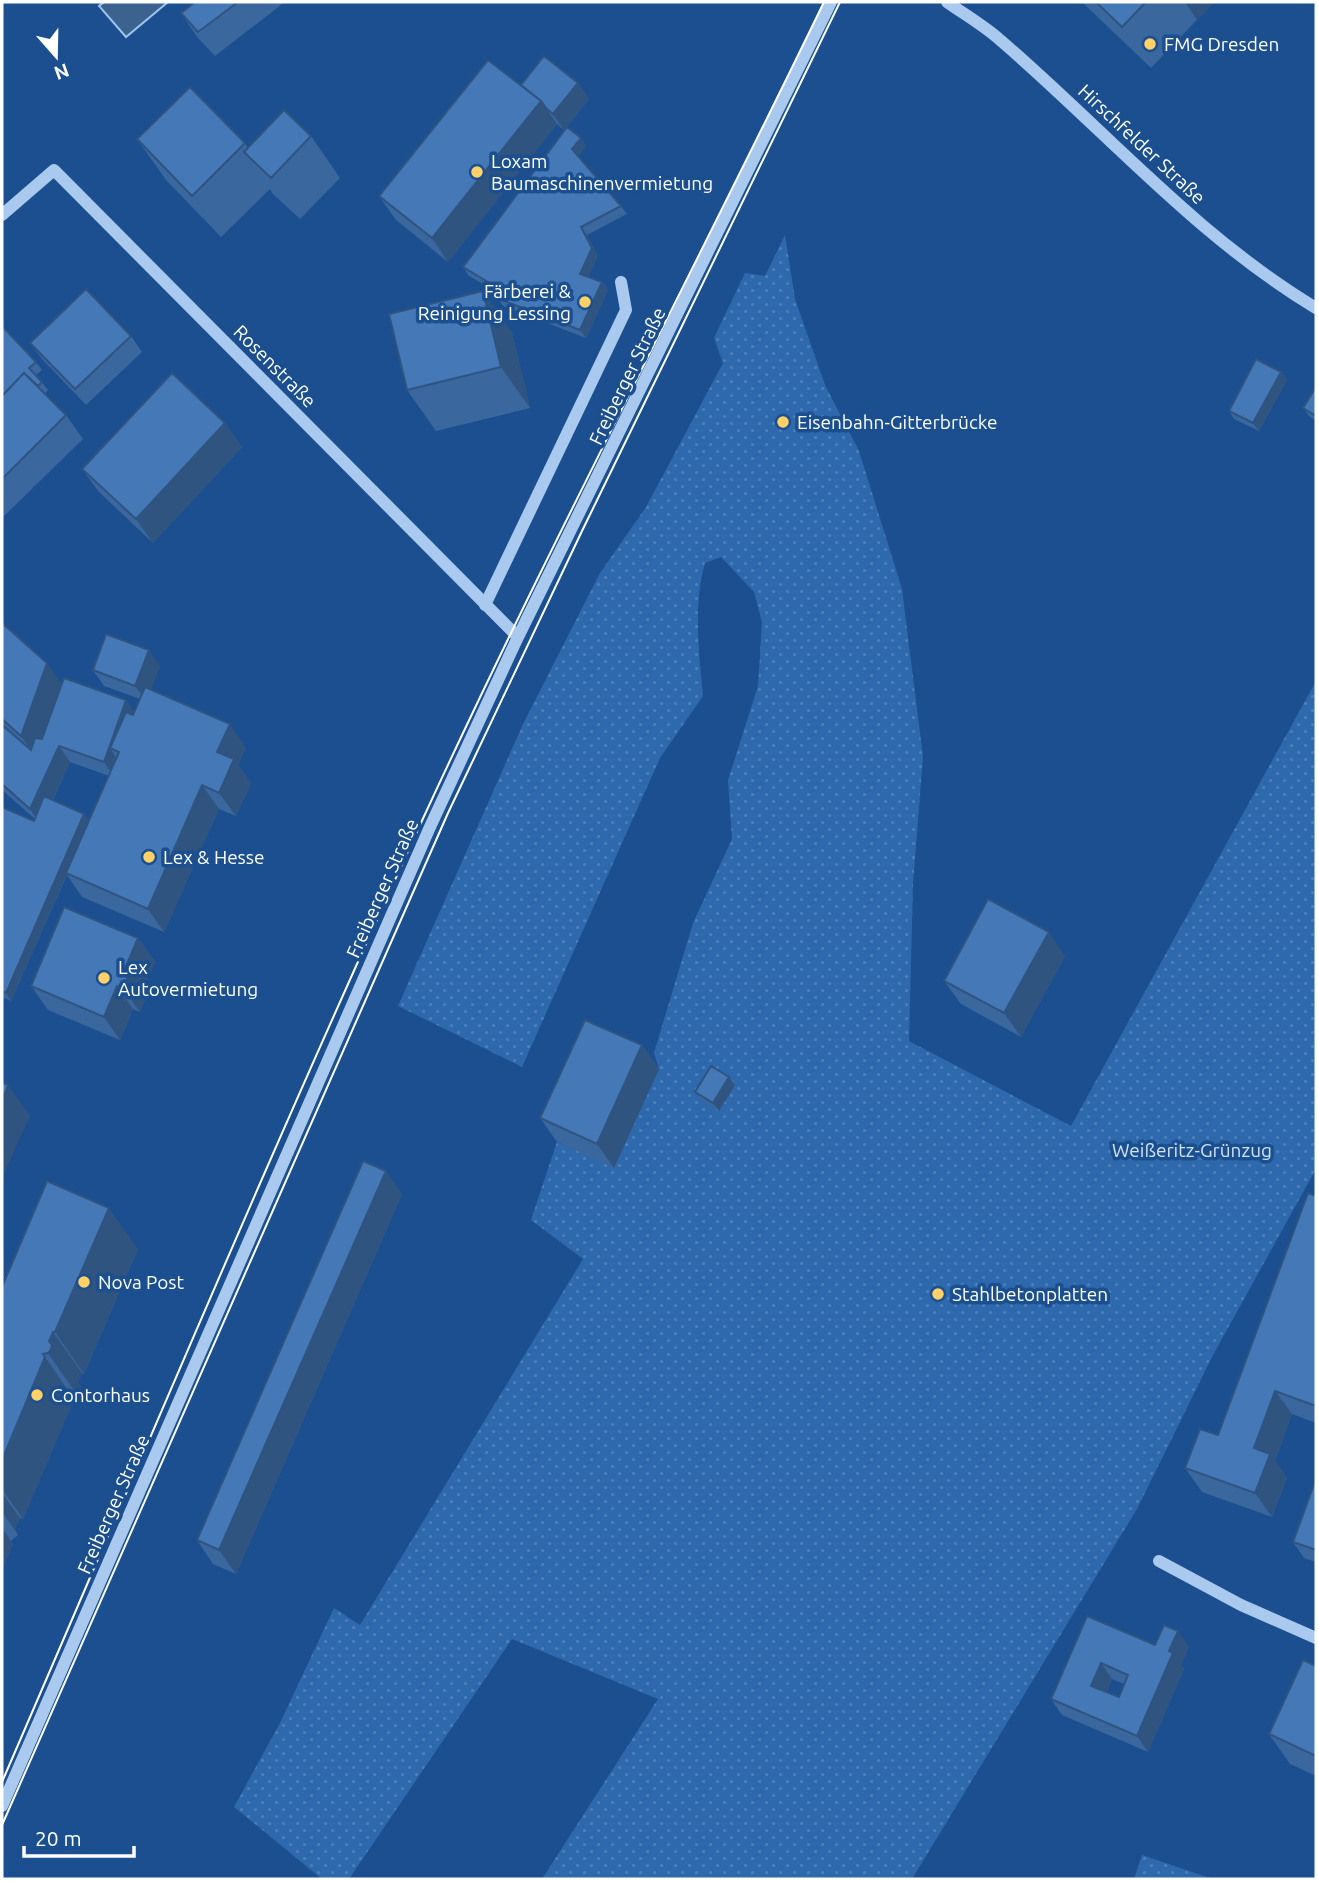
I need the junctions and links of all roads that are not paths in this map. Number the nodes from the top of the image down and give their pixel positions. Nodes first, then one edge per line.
1 (831, 2) edge
2 (947, 2) edge
3 (2, 215) edge
4 (621, 282) dead end
5 (1316, 308) edge
6 (485, 605) junction
7 (518, 637) junction
8 (1158, 1561) dead end
9 (1316, 1638) edge
10 (2, 1806) edge

1 - 7 street, Freiberger Straße
2 - 5 street, Hirschfelder Straße
3 - 6 street, Rosenstraße
4 - 6 street
6 - 7 street, Rosenstraße
7 - 10 street, Freiberger Straße
8 - 9 street

